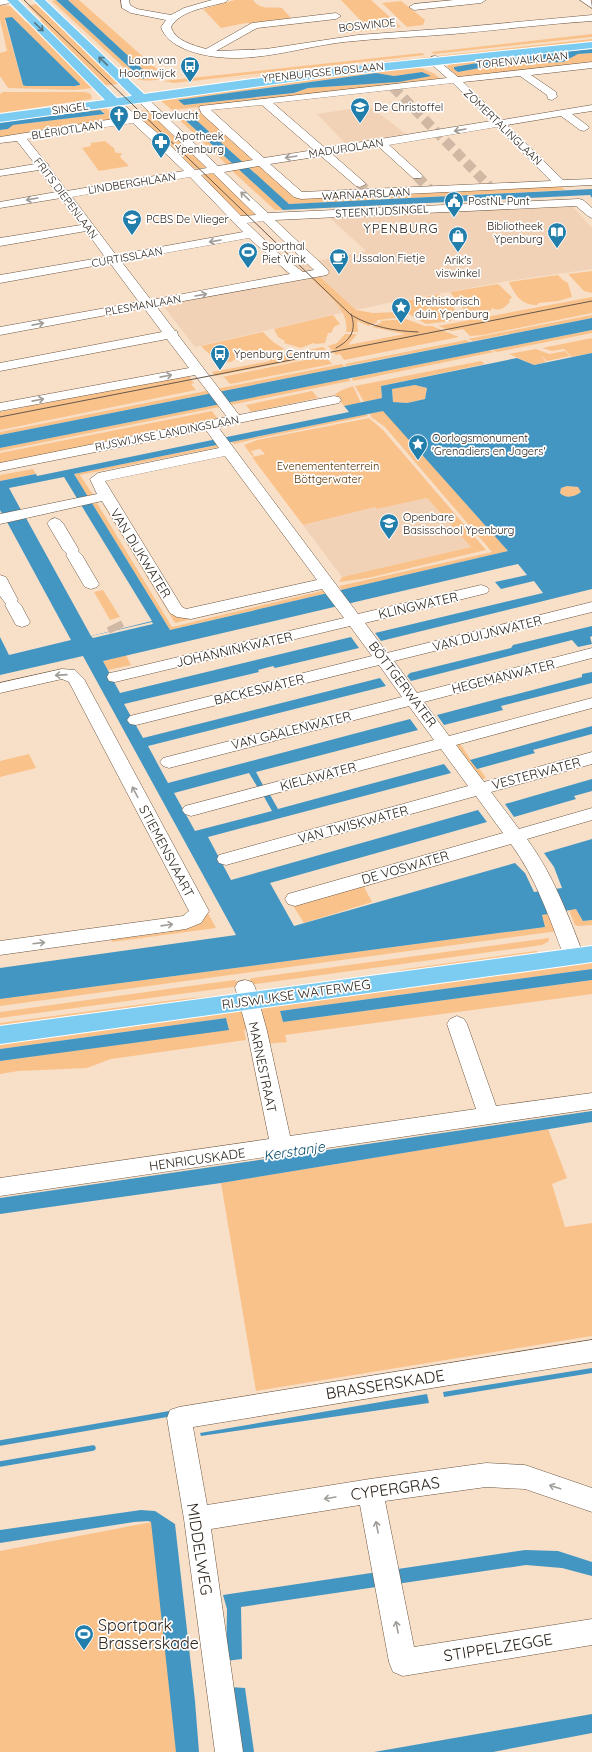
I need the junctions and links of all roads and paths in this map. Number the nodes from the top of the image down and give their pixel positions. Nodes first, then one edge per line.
1 (12, 0) edge
2 (40, 0) edge
3 (125, 0) edge
4 (223, 0) edge
5 (481, 0) edge
6 (585, 0) edge
7 (0, 2) edge
8 (592, 6) edge
9 (414, 8) dead end
10 (336, 16) dead end
11 (173, 18) junction
12 (592, 18) edge
13 (592, 42) edge
14 (592, 45) edge
15 (558, 47) junction
16 (207, 52) junction
17 (440, 64) junction
18 (587, 65) edge
19 (522, 72) junction
20 (592, 73) edge
21 (454, 80) junction
22 (127, 85) junction
23 (536, 85) dead end
24 (157, 92) junction
25 (139, 96) junction
26 (112, 100) junction
27 (264, 101) junction
28 (204, 108) joint
29 (592, 108) edge
30 (563, 113) junction
31 (0, 114) edge
32 (0, 118) edge
33 (134, 119) junction
34 (499, 123) junction
35 (584, 128) dead end
36 (20, 137) junction
37 (0, 140) edge
38 (381, 143) junction
39 (322, 152) junction
40 (258, 163) junction
41 (44, 166) junction
42 (216, 169) junction
43 (0, 173) edge
44 (193, 173) junction
45 (417, 176) tunnel mouth
46 (592, 182) edge
47 (561, 184) junction
48 (366, 189) junction
49 (64, 194) junction
50 (0, 205) edge
51 (592, 214) edge
52 (266, 217) junction
53 (240, 220) junction
54 (88, 227) junction
55 (253, 234) junction
56 (0, 242) edge
57 (113, 259) junction
58 (284, 272) junction
59 (0, 279) edge
60 (145, 300) junction
61 (0, 320) edge
62 (0, 332) edge
63 (172, 334) junction
64 (0, 367) edge
65 (199, 370) junction
66 (334, 400) dead end
67 (0, 407) edge
68 (233, 416) junction
69 (220, 439) junction
70 (0, 467) edge
71 (106, 496) junction
72 (52, 516) junction
73 (0, 519) edge
74 (0, 580) edge
75 (91, 584) dead end
76 (328, 586) junction
77 (481, 590) dead end
78 (592, 607) edge
79 (354, 620) junction
80 (22, 622) dead end
81 (592, 653) edge
82 (383, 658) junction
83 (115, 677) dead end
84 (0, 688) edge
85 (414, 699) junction
86 (592, 703) edge
87 (136, 720) dead end
88 (445, 741) junction
89 (592, 758) edge
90 (169, 762) dead end
91 (480, 789) junction
92 (191, 810) dead end
93 (592, 814) edge
94 (514, 835) junction
95 (226, 859) dead end
96 (295, 899) dead end
97 (592, 941) edge
98 (0, 948) edge
99 (579, 951) edge
100 (247, 994) junction
101 (0, 1021) edge
102 (457, 1024) dead end
103 (0, 1035) edge
104 (592, 1101) edge
105 (489, 1116) junction
106 (280, 1146) junction
107 (0, 1187) edge
108 (592, 1351) edge
109 (179, 1418) joint
110 (370, 1491) junction
111 (592, 1500) edge
112 (197, 1519) junction
113 (592, 1632) edge
114 (229, 1752) edge

1 - 7 street
1 -> 26 main road
22 -> 2 main road
3 - 11 street
4 - 11 street
5 - 9 street
6 - 8 street
10 - 16 street
11 - 16 street, BOSWINDE
12 - 16 street, BOSWINDE
13 - 15 main road, YPENBURGSE BOSLAAN
14 - 15 main road, YPENBURGSE BOSLAAN
15 - 17 main road, YPENBURGSE BOSLAAN
17 - 21 street, ZOMERTALINGLAAN
17 - 24 main road, YPENBURGSE BOSLAAN
17 - 25 main road, YPENBURGSE BOSLAAN
18 - 19 street, TORENVALKLAAN
18 - 20 street
19 - 21 street, TORENVALKLAAN
19 - 23 street
21 - 27 street, TORENVALKLAAN
21 - 34 street, ZOMERTALINGLAAN
22 - 24 main road
22 - 25 main road
24 - 25 main road, YPENBURGSE BOSLAAN
25 - 26 main road, SINGEL
25 - 42 street
26 - 31 main road, SINGEL
26 - 32 main road, SINGEL
26 - 33 street
27 - 28 street, TORENVALKLAAN
27 - 39 street
28 - 40 street, WARNAARSLAAN
29 - 30 street, MADUROLAAN
30 - 34 street, MADUROLAAN
30 - 35 street
33 - 36 street, BLÉRIOTLAAN
33 - 44 street
34 -> 38 street, MADUROLAAN
34 - 47 street, ZOMERTALINGLAAN
36 - 37 street, BLÉRIOTLAAN
36 - 41 street, FRITS DIEPENLAAN
38 - 39 street, MADUROLAAN
38 - 45 street
39 -> 40 street, MADUROLAAN
39 - 48 street
40 - 42 street, MADUROLAAN
40 - 48 street, WARNAARSLAAN
41 - 43 street
41 - 49 street, FRITS DIEPENLAAN
42 - 44 street, MADUROLAAN
52 -> 42 street
44 - 49 street, LINDBERGHLAAN
44 - 53 street
46 - 47 street, WARNAARSLAAN
47 - 48 street, WARNAARSLAAN
49 -> 50 street, LINDBERGHLAAN
49 - 54 street, FRITS DIEPENLAAN
51 - 52 street, STEENTIJDSINGEL
52 - 53 street, STEENTIJDSINGEL
52 - 58 street, PLESMANLAAN
53 - 55 street
54 - 56 street
54 - 57 street, FRITS DIEPENLAAN
55 -> 57 street, CURTISSLAAN
55 - 58 street
57 - 59 street, CURTISSLAAN
57 - 60 street, FRITS DIEPENLAAN
58 - 60 street, PLESMANLAAN
60 - 61 street, PLESMANLAAN
62 -> 60 street, PLESMANLAAN
60 - 63 street, FRITS DIEPENLAAN
63 - 64 street
63 - 65 street, FRITS DIEPENLAAN
67 -> 65 street
65 - 68 street, FRITS DIEPENLAAN
66 - 68 street, RIJSWIJKSE LANDINGSLAAN
68 - 69 street, RIJSWIJKSE LANDINGSLAAN
69 - 70 street, RIJSWIJKSE LANDINGSLAAN
69 - 71 street, VAN DIJKWATER
69 - 76 street, BÖTTGERWATER
71 - 72 street
71 - 76 street, VAN DIJKWATER
72 - 73 street
72 - 75 street
74 - 80 street
76 - 79 street, BÖTTGERWATER
77 - 79 street, KLINGWATER
78 - 82 street, VAN DUIJNWATER
79 - 82 street, BÖTTGERWATER
79 - 83 street, JOHANNINKWATER
81 - 85 street, HEGEMANWATER
82 - 85 street, BÖTTGERWATER
82 - 87 street, BACKESWATER
98 -> 84 street, STIEMENSVAART
85 - 88 street, BÖTTGERWATER
85 - 90 street, VAN GAALENWATER
86 - 88 street, KIELAWATER
88 - 91 street, BÖTTGERWATER
88 - 92 street, KIELAWATER
89 - 91 street, VESTERWATER
91 - 94 street, BÖTTGERWATER
91 - 95 street, VAN TWISKWATER
93 - 94 street, DE VOSWATER
94 - 96 street, DE VOSWATER
94 - 99 street, BÖTTGERWATER
97 - 99 main road, RIJSWIJKSE WATERWEG
99 - 100 main road, RIJSWIJKSE WATERWEG
100 - 101 main road, RIJSWIJKSE WATERWEG
100 - 103 main road, RIJSWIJKSE WATERWEG
100 - 106 street, MARNESTRAAT
102 - 105 street
104 - 105 street, HENRICUSKADE
105 - 106 street, HENRICUSKADE
106 - 107 street, HENRICUSKADE
108 - 109 street, BRASSERSKADE
109 - 112 street, MIDDELWEG
111 -> 110 street, CYPERGRAS
110 -> 112 street, CYPERGRAS
113 -> 110 street, STIPPELZEGGE
112 - 114 street, MIDDELWEG

